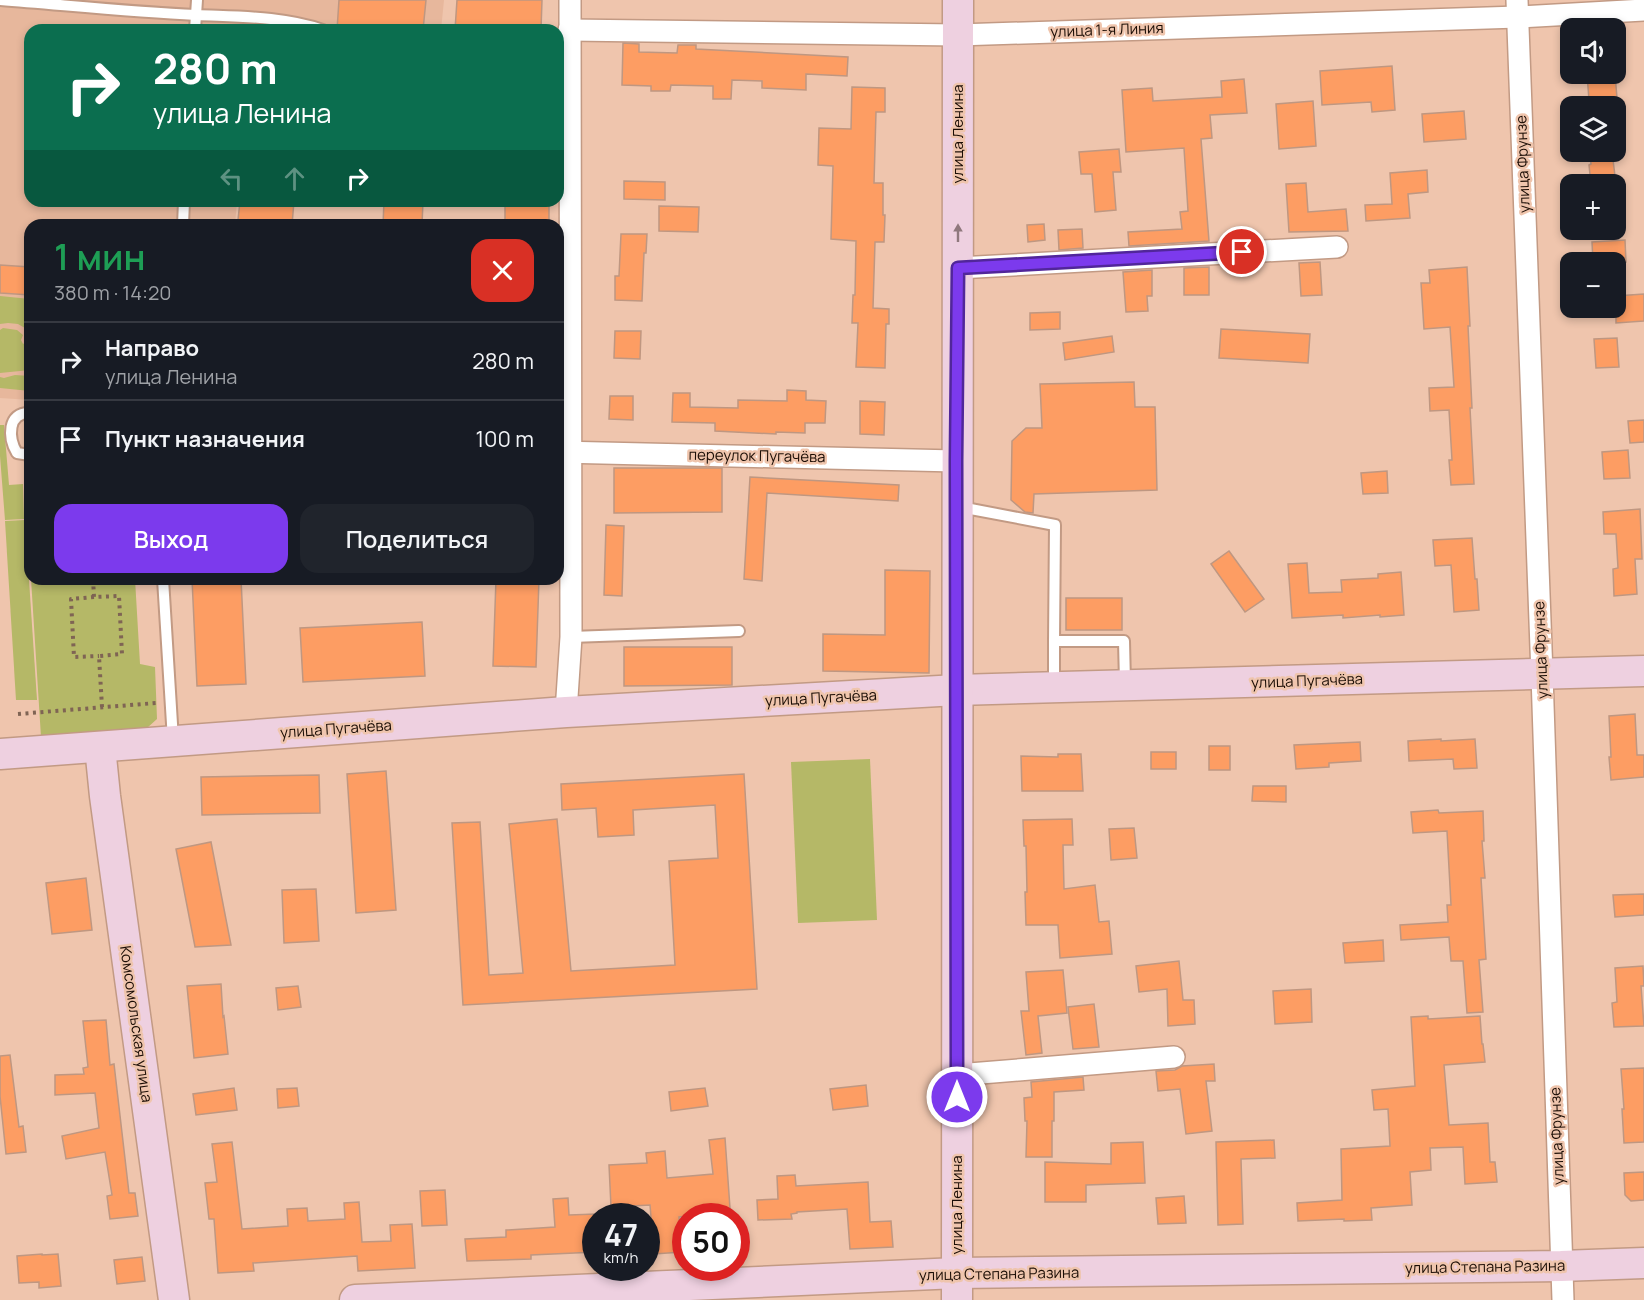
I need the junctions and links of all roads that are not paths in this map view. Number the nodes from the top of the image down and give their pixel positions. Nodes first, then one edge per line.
1 (0, 0) edge
2 (197, 0) edge
3 (570, 0) edge
4 (958, 0) edge
5 (1517, 9) edge
6 (1644, 10) edge
7 (196, 15) junction
8 (195, 24) edge
9 (303, 24) edge
10 (569, 30) junction
11 (958, 35) junction
12 (1337, 247) dead end
13 (958, 268) junction
14 (24, 413) edge
15 (565, 452) edge
16 (24, 454) edge
17 (956, 460) junction
18 (957, 507) junction
19 (163, 585) edge
20 (739, 631) dead end
21 (572, 637) junction
22 (1054, 641) junction
23 (1644, 671) edge
24 (1542, 675) junction
25 (1125, 686) junction
26 (1054, 688) junction
27 (957, 690) junction
28 (566, 712) junction
29 (173, 741) junction
30 (100, 747) junction
31 (0, 754) edge
32 (1174, 1057) dead end
33 (957, 1075) junction
34 (1644, 1263) edge
35 (1561, 1266) junction
36 (957, 1287) edge
37 (174, 1300) edge
38 (355, 1300) edge
39 (1563, 1300) edge

1 - 7 lane
2 - 7 lane
3 - 10 street
4 - 11 main road, улица Ленина
5 - 6 street, улица 1-я Линия
5 - 11 street, улица 1-я Линия
5 - 24 street, улица Фрунзе
7 - 8 lane
7 - 9 lane
10 - 11 street, улица 1-я Линия
10 - 15 street
13 -> 11 main road, улица Ленина
12 - 13 street
13 - 17 main road, улица Ленина
14 - 16 lane
15 - 17 street, переулок Пугачёва
15 - 21 street
17 - 18 main road, улица Ленина
18 - 22 lane
18 - 27 main road, улица Ленина
19 - 29 lane
20 - 21 lane
21 - 28 street
22 - 25 lane
22 - 26 lane
23 - 24 main road, улица Пугачёва
24 - 25 main road, улица Пугачёва
24 - 35 street, улица Фрунзе
25 - 26 main road, улица Пугачёва
26 - 27 main road, улица Пугачёва
27 - 28 main road, улица Пугачёва
27 - 33 main road, улица Ленина
28 - 29 main road, улица Пугачёва
29 - 30 main road, улица Пугачёва
30 - 31 main road, улица Пугачёва
30 - 37 main road, Комсомольская улица
32 - 33 street
33 - 36 main road, улица Ленина
34 - 35 main road, улица Степана Разина
35 - 36 main road, улица Степана Разина
35 - 39 street, улица Фрунзе
36 - 38 main road, улица Степана Разина

